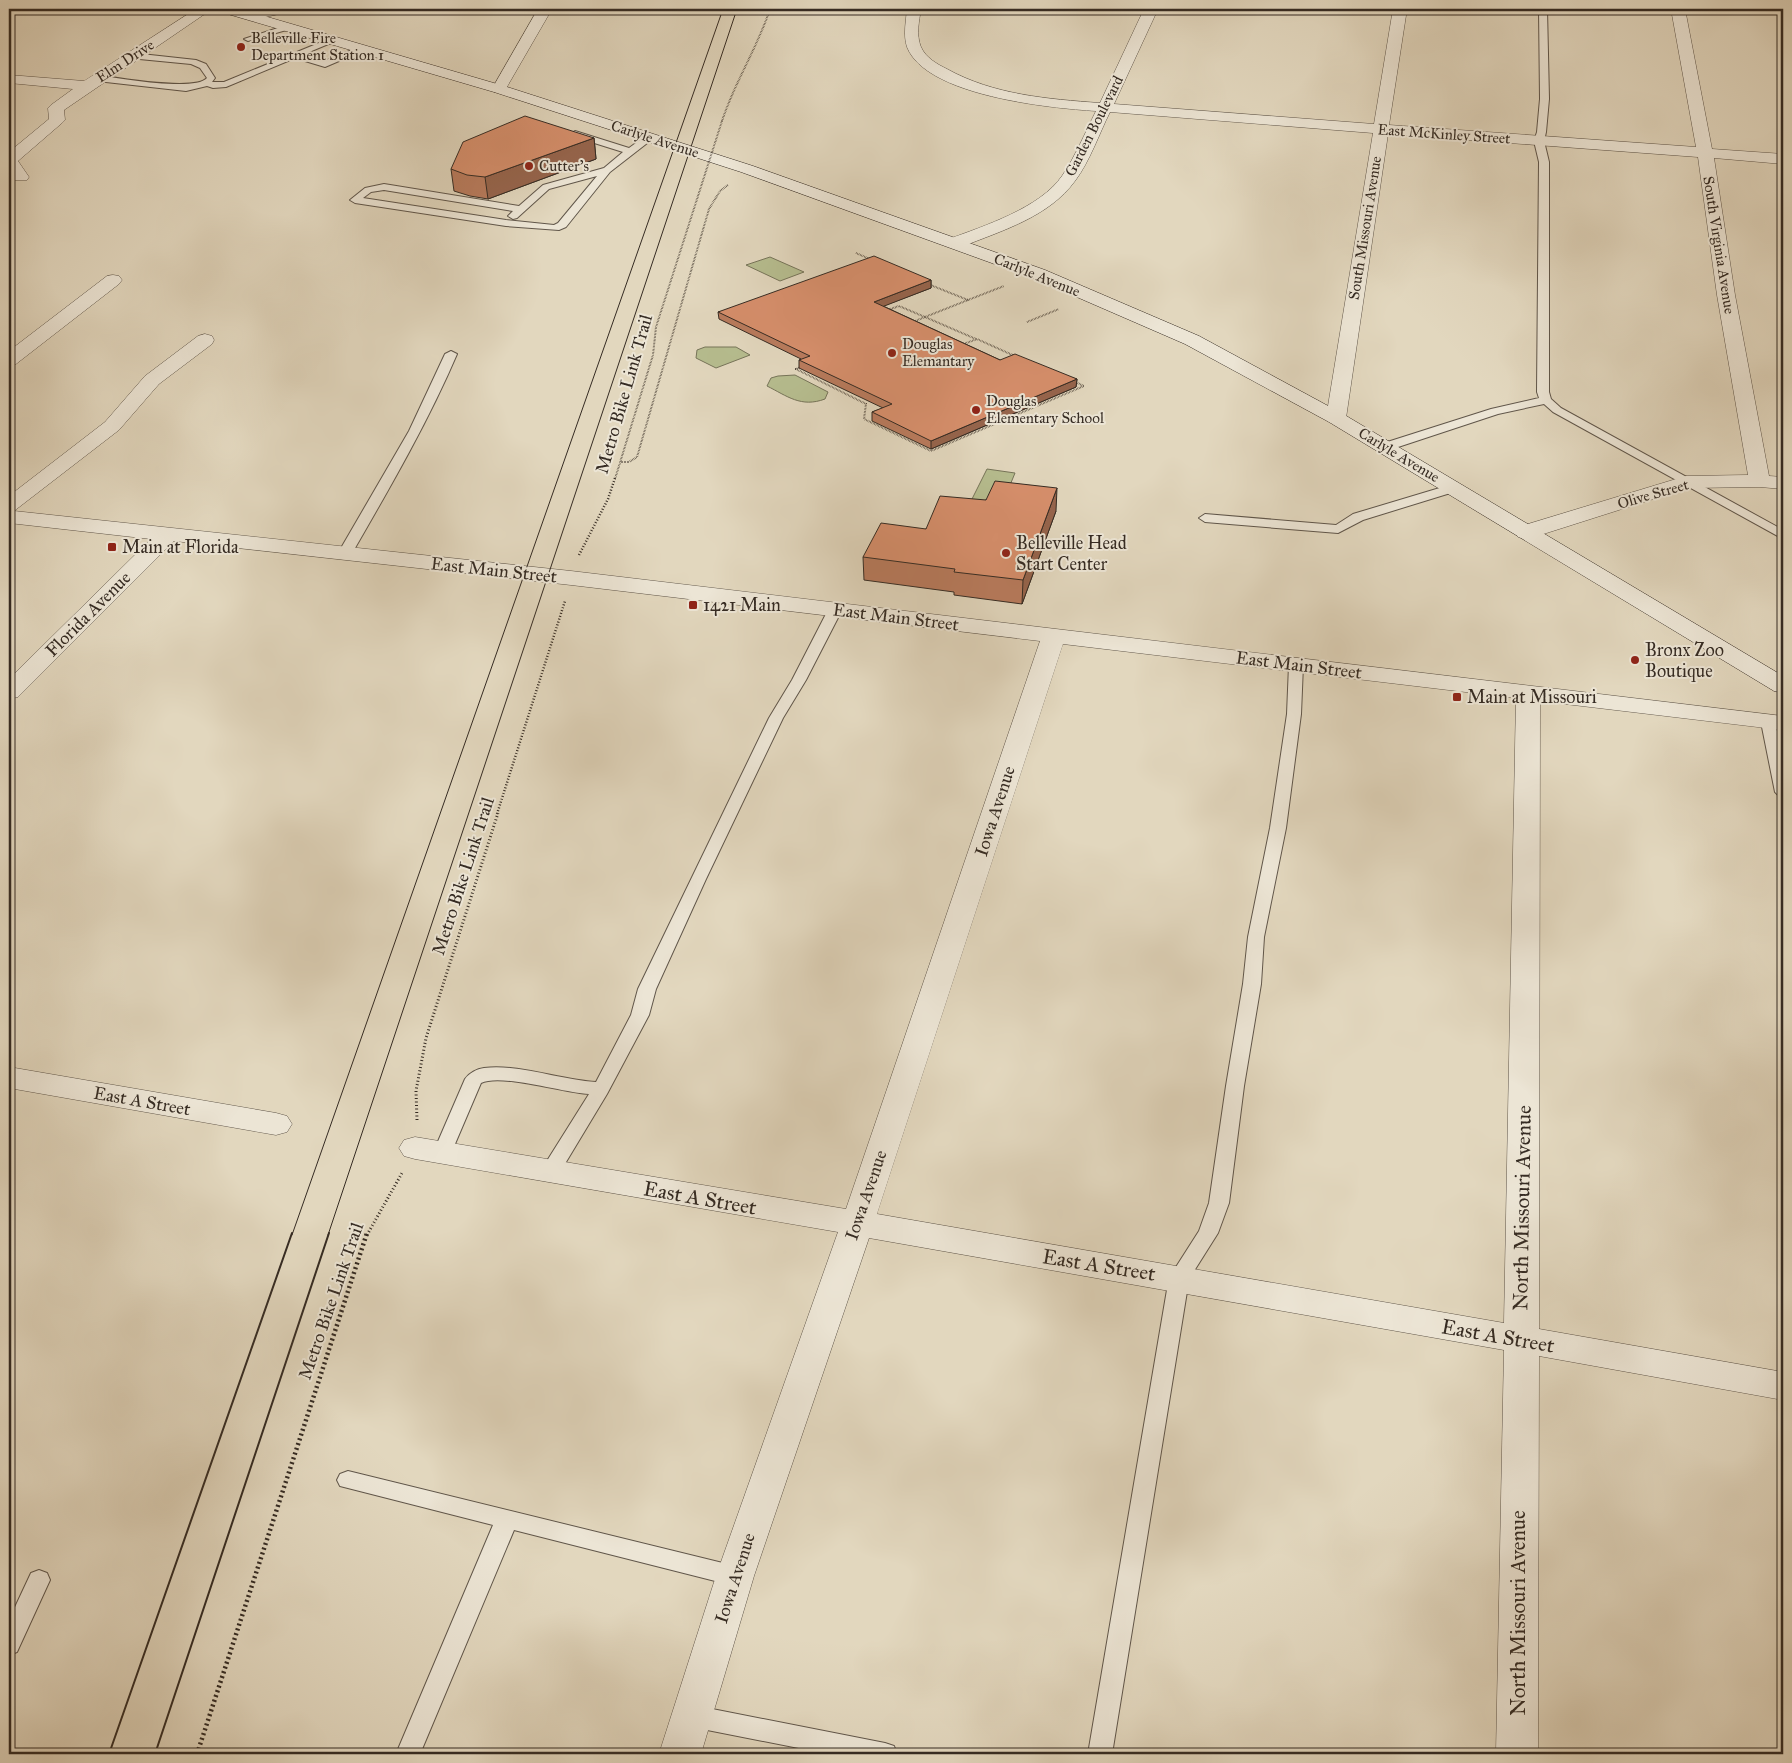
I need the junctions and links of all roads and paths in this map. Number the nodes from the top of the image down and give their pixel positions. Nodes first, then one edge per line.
1 (205, 9) edge
2 (226, 9) edge
3 (545, 9) edge
4 (770, 9) edge
5 (914, 9) edge
6 (1151, 9) edge
7 (1400, 9) edge
8 (1542, 9) edge
9 (1678, 9) edge
10 (285, 18) edge
11 (248, 38) dead end
12 (334, 40) junction
13 (363, 49) junction
14 (132, 56) junction
15 (295, 56) junction
16 (9, 79) edge
17 (92, 82) junction
18 (207, 83) junction
19 (500, 89) junction
20 (1105, 108) junction
21 (1381, 129) junction
22 (563, 130) edge
23 (650, 137) junction
24 (1539, 141) junction
25 (630, 151) junction
26 (1705, 153) junction
27 (1783, 159) edge
28 (607, 170) junction
29 (21, 177) dead end
30 (730, 184) dead end
31 (520, 209) junction
32 (506, 224) junction
33 (955, 243) junction
34 (856, 253) dead end
35 (880, 263) edge
36 (113, 280) dead end
37 (927, 283) edge
38 (1007, 284) dead end
39 (968, 300) junction
40 (885, 311) edge
41 (925, 317) junction
42 (907, 324) edge
43 (977, 339) junction
44 (205, 340) dead end
45 (959, 346) edge
46 (451, 354) dead end
47 (1021, 359) edge
48 (9, 360) edge
49 (810, 362) edge
50 (1066, 378) edge
51 (1546, 400) junction
52 (1336, 418) junction
53 (1385, 447) junction
54 (621, 462) junction
55 (1760, 481) junction
56 (1686, 482) junction
57 (1783, 483) edge
58 (1453, 488) junction
59 (9, 506) edge
60 (9, 517) edge
61 (1205, 518) dead end
62 (1526, 532) junction
63 (1783, 535) edge
64 (167, 536) junction
65 (344, 555) junction
66 (571, 578) junction
67 (835, 610) junction
68 (1054, 636) junction
69 (1296, 665) junction
70 (1783, 686) edge
71 (9, 692) edge
72 (1528, 692) junction
73 (1776, 723) edge
74 (1783, 792) edge
75 (9, 1077) edge
76 (601, 1088) junction
77 (276, 1124) dead end
78 (428, 1151) junction
79 (550, 1172) junction
80 (857, 1225) junction
81 (1179, 1278) junction
82 (1520, 1340) junction
83 (1783, 1386) edge
84 (348, 1480) dead end
85 (507, 1519) junction
86 (735, 1576) junction
87 (39, 1580) dead end
88 (9, 1645) edge
89 (692, 1716) junction
90 (197, 1754) edge
91 (408, 1754) edge
92 (680, 1754) edge
93 (885, 1754) edge
94 (1100, 1754) edge
95 (1517, 1754) edge

1 - 14 street, Elm Drive
2 - 10 street, Carlyle Avenue
3 - 19 street
4 - 54 path, Metro Bike Link Trail, bridge
5 - 20 street, East McKinley Street
6 - 20 street, Garden Boulevard
7 - 21 street, South Missouri Avenue
8 - 24 lane
9 - 26 street, South Virginia Avenue
10 - 11 lane
10 - 12 street, Carlyle Avenue
12 - 13 street, Carlyle Avenue
12 - 15 lane
13 - 15 lane
13 - 19 street, Carlyle Avenue
14 - 17 street, Elm Drive
14 - 18 lane
15 - 18 lane
16 - 17 street, Elm Drive
17 - 18 lane
17 - 29 street
19 - 23 street, Carlyle Avenue
20 - 21 street, East McKinley Street
20 - 33 street, Garden Boulevard
21 - 24 street, East McKinley Street
21 - 52 street, South Missouri Avenue
22 - 25 lane
23 - 25 lane
23 - 33 street, Carlyle Avenue
24 - 26 street, East McKinley Street
24 - 51 lane
25 - 28 lane
26 - 27 street, East McKinley Street
26 - 55 street, South Virginia Avenue
28 - 31 lane
28 - 32 lane
30 - 54 path
31 - 32 lane
31 - 32 lane
33 - 52 street, Carlyle Avenue
34 - 35 path
36 - 48 street
37 - 39 path
38 - 39 path
39 - 41 path
40 - 41 path
41 - 42 path
41 - 43 path
43 - 45 path
43 - 47 path
44 - 59 street
46 - 65 lane
49 - 50 path
51 - 53 lane
51 - 56 lane
52 - 53 street, Carlyle Avenue
53 - 58 street, Carlyle Avenue
54 - 66 path, Metro Bike Link Trail
55 - 56 street, Olive Street
55 - 57 street, Olive Street
56 - 62 street, Olive Street
56 - 63 lane
58 - 61 lane
58 - 62 street, Carlyle Avenue
60 - 64 street, East Main Street
62 - 70 street, Carlyle Avenue
64 - 65 street, East Main Street
64 - 71 street, Florida Avenue
65 - 66 street, East Main Street
66 - 67 street, East Main Street
66 - 78 path, Metro Bike Link Trail
67 - 68 street, East Main Street
67 - 76 lane
68 - 69 street, East Main Street
68 - 80 street, Iowa Avenue
69 - 72 street, East Main Street
69 - 81 lane
72 - 73 street, East Main Street
72 - 82 street, North Missouri Avenue
73 - 74 lane
75 - 77 street, East A Street
76 - 78 lane
76 - 79 lane
78 - 79 street, East A Street
78 - 90 path, Metro Bike Link Trail
79 - 80 street, East A Street
80 - 81 street, East A Street
80 - 86 street, Iowa Avenue
81 - 82 street, East A Street
81 - 94 lane
82 - 83 street, East A Street
82 - 95 street, North Missouri Avenue
84 - 85 lane
85 - 86 lane
85 - 91 lane
86 - 89 street, Iowa Avenue
87 - 88 lane
89 - 92 street, Iowa Avenue
89 - 93 lane

